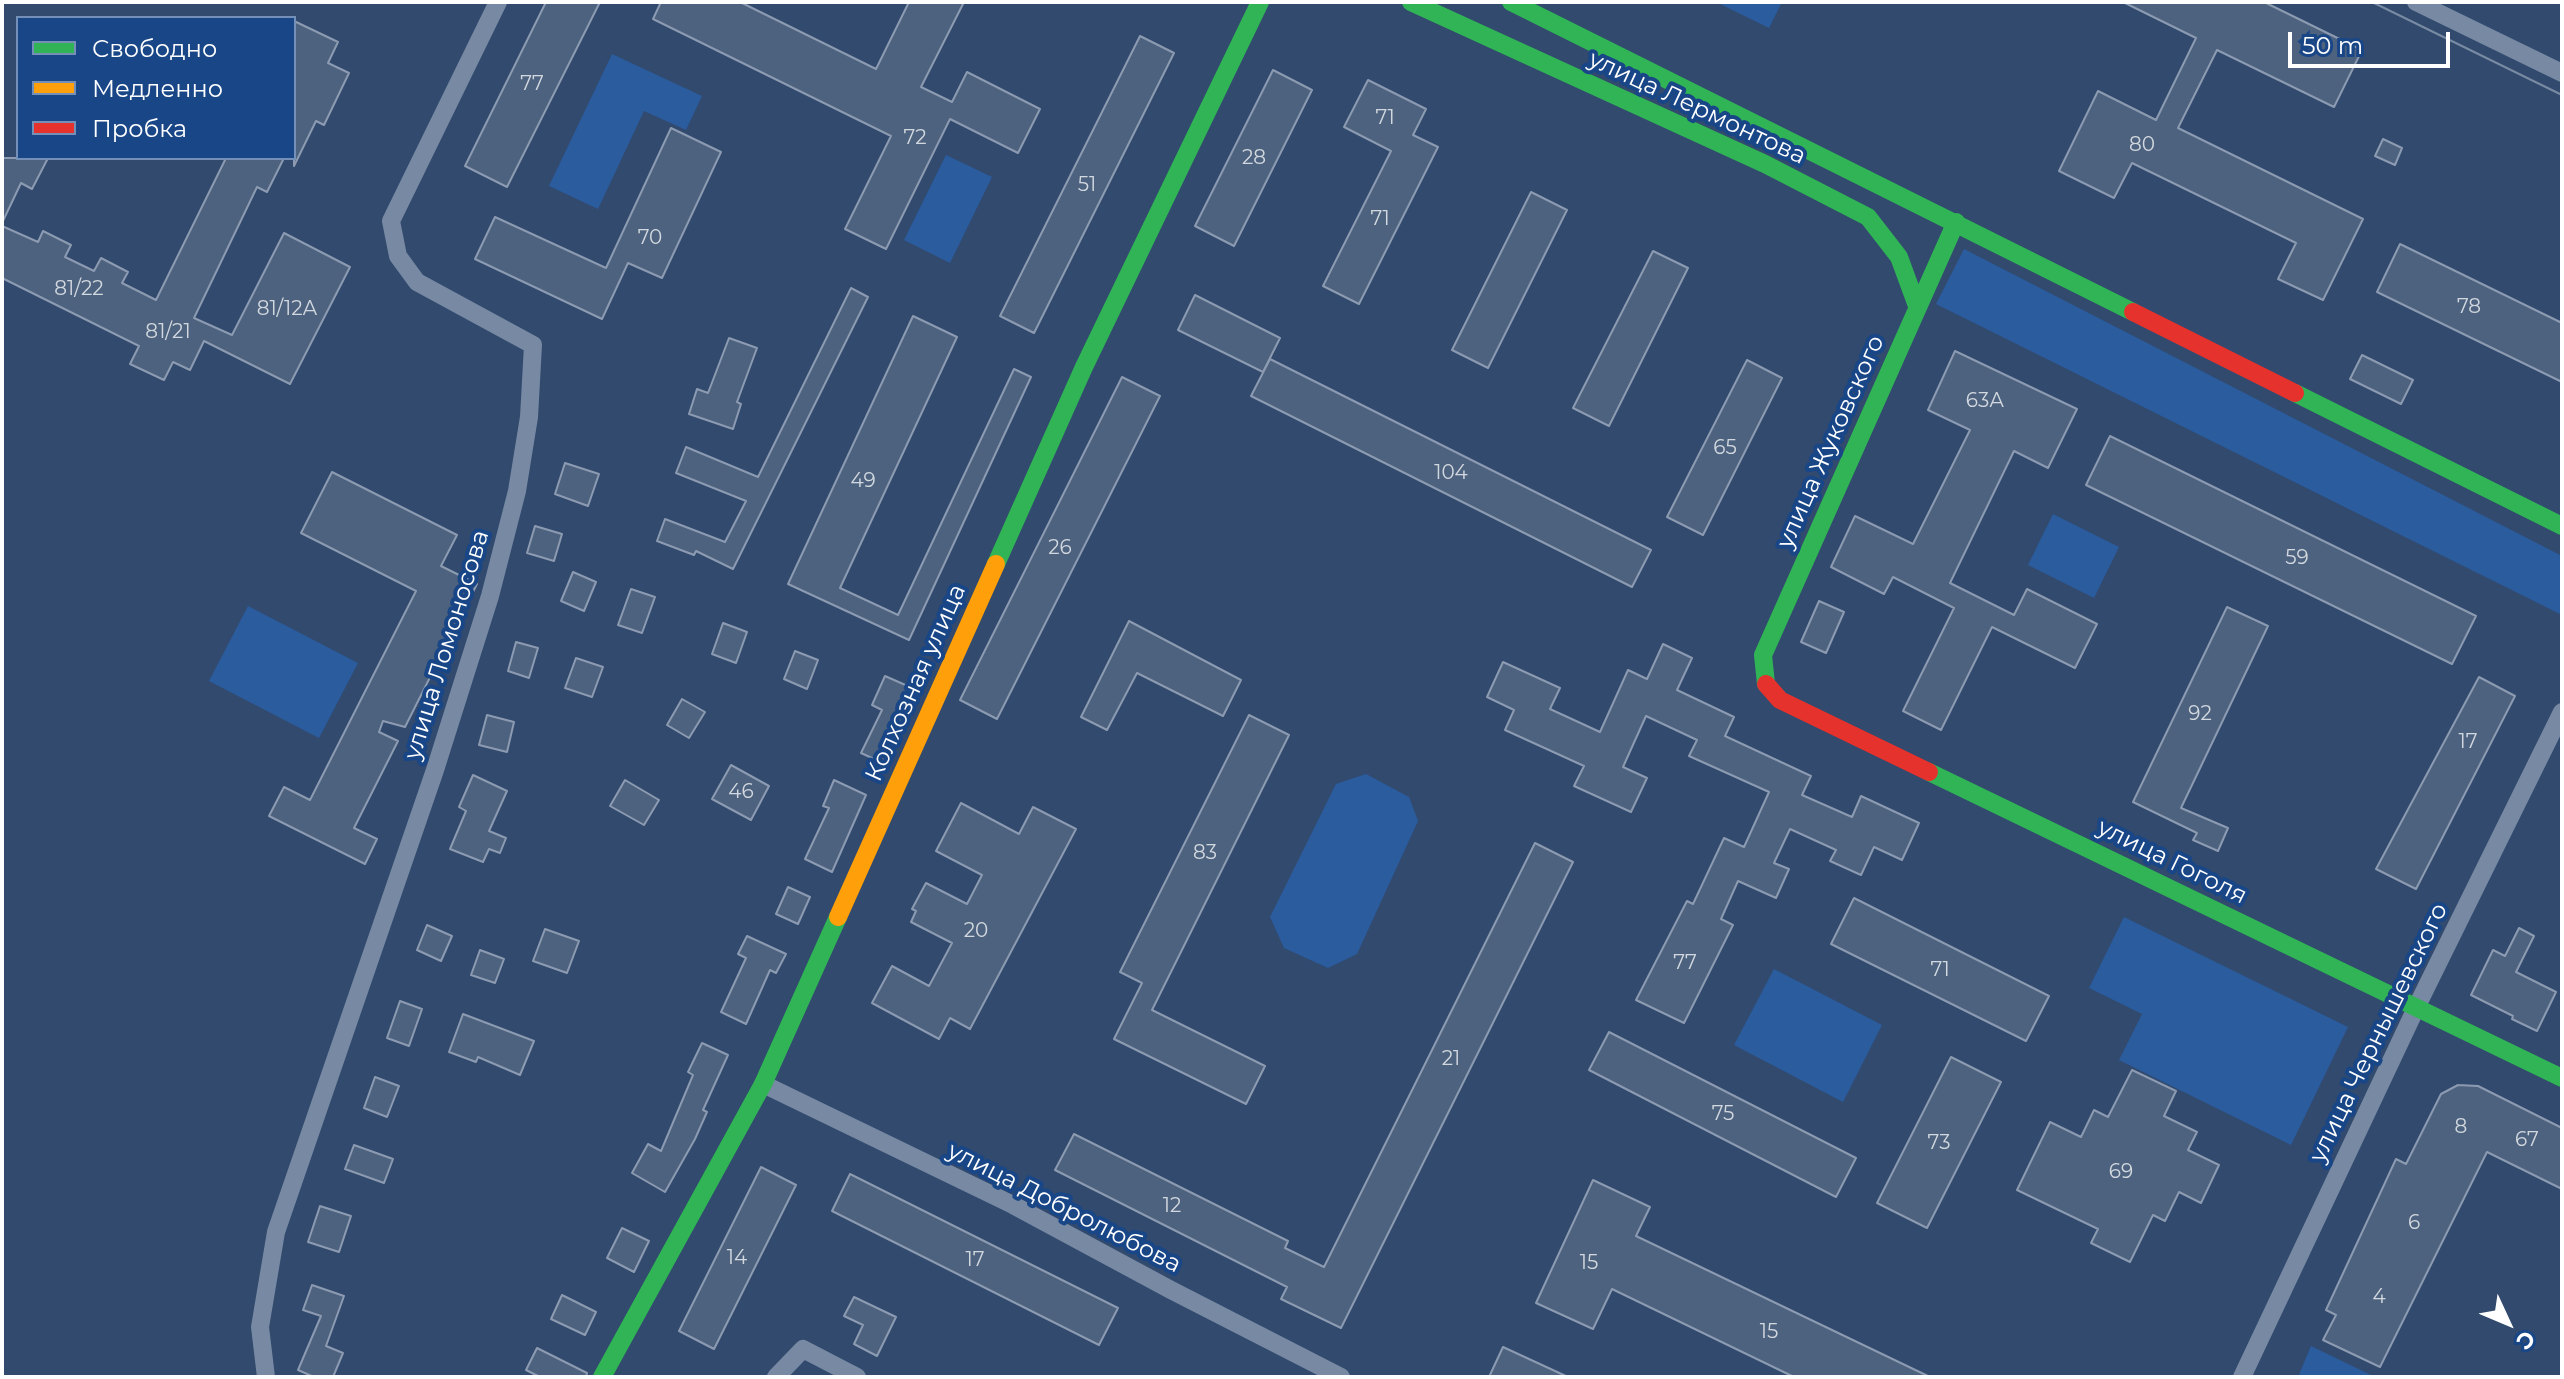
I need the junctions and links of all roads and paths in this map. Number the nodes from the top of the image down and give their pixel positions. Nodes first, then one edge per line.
1 (498, 2) edge
2 (1260, 2) edge
3 (1411, 2) edge
4 (1511, 2) edge
5 (2416, 2) edge
6 (2562, 73) edge
7 (1880, 184) junction
8 (1868, 217) junction
9 (1956, 222) junction
10 (1917, 306) junction
11 (2562, 526) edge
12 (1766, 684) joint
13 (2562, 712) edge
14 (2417, 1006) junction
15 (2562, 1078) edge
16 (763, 1084) junction
17 (266, 1377) edge
18 (602, 1377) edge
19 (776, 1377) edge
20 (857, 1377) edge
21 (1341, 1377) edge
22 (2242, 1377) edge

1 - 17 street, улица Ломоносова
2 - 16 main road, Колхозная улица
3 - 8 main road, улица Лермонтова
4 - 7 main road, улица Лермонтова
5 - 6 street
7 - 8 main road
7 - 9 main road, улица Лермонтова
8 - 10 main road, улица Лермонтова
9 - 10 main road, улица Жуковского
9 - 11 main road, улица Лермонтова
10 - 12 main road, улица Жуковского
12 - 14 main road, улица Гоголя
13 - 14 street, улица Чернышевского
14 - 15 main road, улица Гоголя
14 - 22 street, улица Чернышевского
16 - 18 main road, Колхозная улица
16 - 21 street, улица Добролюбова
19 - 20 street

